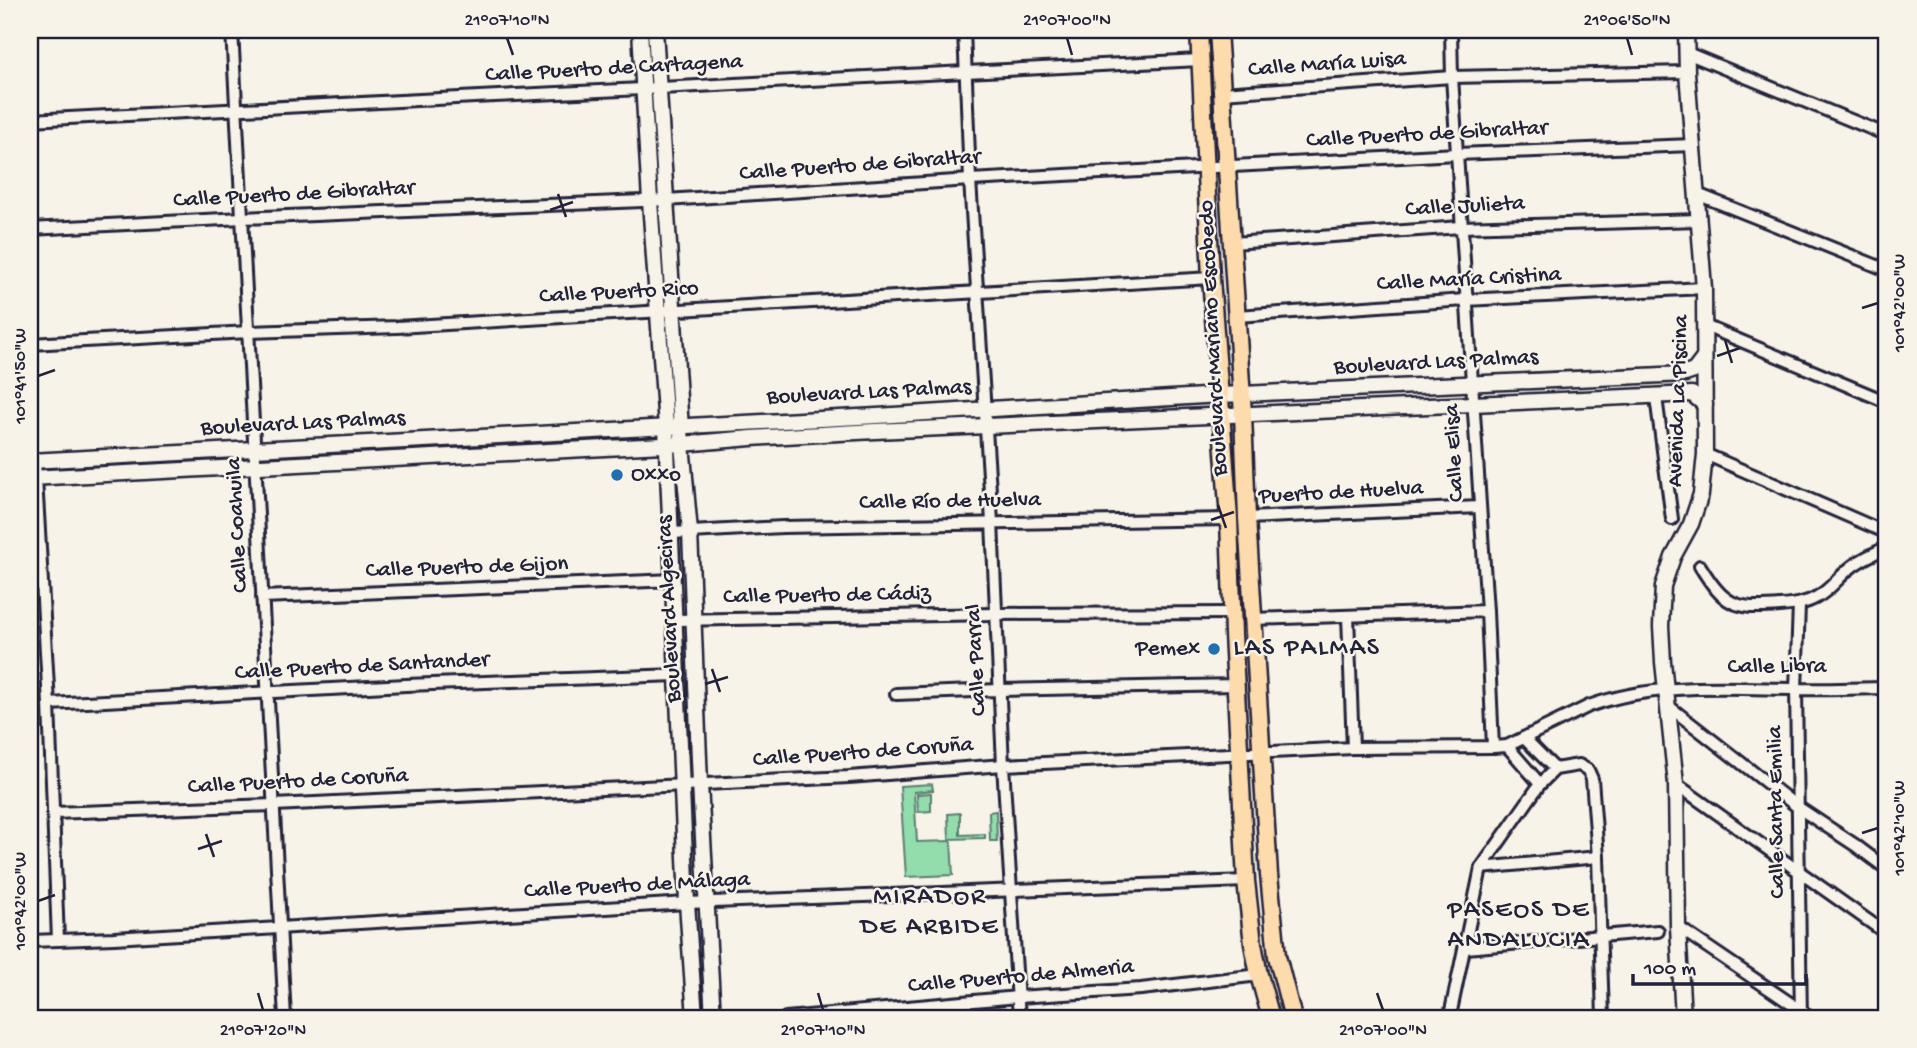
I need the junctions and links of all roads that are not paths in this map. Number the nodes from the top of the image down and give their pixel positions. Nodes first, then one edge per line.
1 (232, 30) edge
2 (640, 30) edge
3 (656, 30) edge
4 (964, 30) edge
5 (1199, 30) edge
6 (1218, 30) edge
7 (1451, 30) edge
8 (1686, 30) edge
9 (1687, 53) junction
10 (1200, 60) junction
11 (966, 70) junction
12 (1687, 72) junction
13 (1452, 77) junction
14 (651, 88) junction
15 (1221, 93) junction
16 (236, 108) junction
17 (30, 120) edge
18 (1887, 135) edge
19 (1693, 145) junction
20 (1457, 154) junction
21 (1226, 166) junction
22 (1205, 168) junction
23 (970, 180) junction
24 (1697, 194) junction
25 (666, 200) junction
26 (650, 201) junction
27 (243, 218) junction
28 (1699, 220) junction
29 (1461, 227) junction
30 (30, 229) edge
31 (1232, 243) junction
32 (1887, 270) edge
33 (1210, 278) junction
34 (1704, 288) junction
35 (978, 291) junction
36 (1465, 300) junction
37 (674, 310) junction
38 (658, 311) junction
39 (1237, 316) junction
40 (1705, 326) junction
41 (250, 332) junction
42 (30, 344) edge
43 (1704, 358) junction
44 (1690, 373) junction
45 (1471, 384) junction
46 (1242, 394) junction
47 (1692, 394) junction
48 (1220, 395) junction
49 (1656, 397) junction
50 (1887, 402) edge
51 (1473, 405) junction
52 (1705, 405) junction
53 (985, 409) junction
54 (1243, 414) junction
55 (1222, 415) junction
56 (985, 425) junction
57 (681, 426) junction
58 (666, 427) junction
59 (682, 444) junction
60 (667, 445) junction
61 (255, 449) junction
62 (1705, 454) junction
63 (32, 461) edge
64 (256, 466) junction
65 (33, 478) edge
66 (1479, 507) junction
67 (1247, 518) junction
68 (1229, 519) junction
69 (1672, 519) dead end
70 (992, 522) junction
71 (690, 532) junction
72 (672, 533) junction
73 (1887, 533) edge
74 (1887, 547) edge
75 (1700, 566) dead end
76 (674, 580) junction
77 (262, 597) junction
78 (1799, 605) junction
79 (1486, 611) junction
80 (1232, 613) junction
81 (995, 614) junction
82 (1348, 615) junction
83 (1253, 619) junction
84 (675, 620) junction
85 (694, 620) junction
86 (677, 675) junction
87 (1236, 685) junction
88 (1887, 688) edge
89 (1796, 689) junction
90 (999, 690) junction
91 (269, 691) junction
92 (896, 694) dead end
93 (1667, 698) junction
94 (49, 704) junction
95 (1524, 738) junction
96 (1507, 746) junction
97 (1493, 747) junction
98 (1353, 748) junction
99 (1262, 754) junction
100 (1240, 755) junction
101 (1003, 765) junction
102 (1555, 769) junction
103 (700, 784) junction
104 (1540, 784) junction
105 (1676, 784) junction
106 (682, 785) junction
107 (274, 805) junction
108 (1799, 808) junction
109 (53, 813) junction
110 (1598, 857) junction
111 (1481, 867) junction
112 (1887, 869) edge
113 (1799, 870) junction
114 (1246, 881) junction
115 (1011, 890) junction
116 (707, 902) junction
117 (687, 903) junction
118 (1678, 927) junction
119 (280, 928) junction
120 (1658, 931) dead end
121 (1887, 934) edge
122 (1601, 936) junction
123 (58, 940) junction
124 (30, 941) edge
125 (1466, 948) junction
126 (1259, 975) junction
127 (1018, 997) junction
128 (928, 1006) junction
129 (1801, 1014) edge
130 (285, 1018) edge
131 (695, 1018) edge
132 (713, 1018) edge
133 (786, 1018) edge
134 (929, 1018) edge
135 (1019, 1018) edge
136 (1271, 1018) edge
137 (1293, 1018) edge
138 (1452, 1018) edge
139 (1603, 1018) edge
140 (1683, 1018) edge
141 (1812, 1018) edge

1 - 16 street, Calle Coahuila
2 - 14 street, Boulevard Algeciras
3 - 14 street, Boulevard Algeciras
4 - 11 street, Calle Parral
5 - 10 main road, Boulevard Mariano Escobedo
6 - 15 main road, Boulevard Mariano Escobedo
7 - 13 street, Calle Elisa
8 - 9 street, Avenida La Piscina
9 - 12 street, Avenida La Piscina
9 - 18 street
10 - 11 street, Calle Puerto de Cartagena
10 - 22 main road, Boulevard Mariano Escobedo
11 - 14 street, Calle Puerto de Cartagena
11 - 23 street, Calle Parral
12 - 13 street, Calle María Luisa
12 - 19 street, Avenida La Piscina
13 - 15 street, Calle María Luisa
13 - 20 street, Calle Elisa
14 - 16 street, Calle Puerto de Cartagena
14 - 25 street, Boulevard Algeciras
14 - 26 street, Boulevard Algeciras
15 - 21 main road, Boulevard Mariano Escobedo
16 - 17 street, Calle Puerto de Cartagena
16 - 27 street, Calle Coahuila
19 - 20 street, Calle Puerto de Gibraltar
19 - 24 street, Avenida La Piscina
20 - 21 street, Calle Puerto de Gibraltar
20 - 29 street, Calle Elisa
21 - 22 street, Calle Puerto de Gibraltar
21 - 31 main road, Boulevard Mariano Escobedo
22 - 23 street, Calle Puerto de Gibraltar
22 - 33 main road, Boulevard Mariano Escobedo
23 - 25 street, Calle Puerto de Gibraltar
23 - 35 street, Calle Parral
24 - 28 street, Avenida La Piscina
24 - 32 street
25 - 26 street, Calle Puerto de Gibraltar
25 - 37 street, Boulevard Algeciras
26 - 27 street, Calle Puerto de Gibraltar
26 - 38 street, Boulevard Algeciras
27 - 30 street, Calle Puerto de Gibraltar
27 - 41 street, Calle Coahuila
28 - 29 street, Calle Julieta
28 - 34 street, Avenida La Piscina
29 - 31 street, Calle Julieta
29 - 36 street, Calle Elisa
31 - 39 main road, Boulevard Mariano Escobedo
33 - 35 street, Calle Puerto Rico
33 - 48 main road, Boulevard Mariano Escobedo
34 - 36 street, Calle María Cristina
34 - 40 street, Avenida La Piscina
35 - 37 street, Calle Puerto Rico
35 - 53 street, Calle Parral
36 - 39 street, Calle María Cristina
36 - 45 street, Calle Elisa
37 - 38 street, Calle Puerto Rico
37 - 57 street, Boulevard Algeciras
38 - 41 street, Calle Puerto Rico
38 - 58 street, Boulevard Algeciras
39 - 46 main road, Boulevard Mariano Escobedo
40 - 43 street, Avenida La Piscina
40 - 50 street
41 - 42 street, Calle Puerto Rico
41 - 61 street, Calle Coahuila
43 - 44 street
43 - 52 street, Avenida La Piscina
44 - 45 street, Boulevard Las Palmas
44 - 47 street
45 - 46 street, Boulevard Las Palmas
45 - 51 street, Calle Elisa
46 - 48 street, Boulevard Las Palmas
46 - 54 main road, Boulevard Mariano Escobedo
47 - 49 street, Boulevard Las Palmas
47 - 52 street
48 - 53 street, Boulevard Las Palmas
48 - 55 main road, Boulevard Mariano Escobedo
49 - 51 street, Boulevard Las Palmas
49 - 69 street
51 - 54 street, Boulevard Las Palmas
51 - 66 street, Calle Elisa
52 - 62 street, Avenida La Piscina
53 - 56 street, Calle Parral
53 - 57 street, Boulevard Las Palmas
54 - 55 street, Boulevard Las Palmas
54 - 67 main road, Boulevard Mariano Escobedo
55 - 56 street, Boulevard Las Palmas
55 - 68 main road, Boulevard Mariano Escobedo
56 - 59 street, Boulevard Las Palmas
56 - 70 street, Calle Parral
57 - 58 street, Boulevard Las Palmas
57 - 59 street, Boulevard Algeciras
58 - 60 street, Boulevard Algeciras
58 - 61 street, Boulevard Las Palmas
59 - 60 street, Boulevard Las Palmas
59 - 71 street, Boulevard Algeciras
60 - 64 street, Boulevard Las Palmas
60 - 72 street, Boulevard Algeciras
61 - 63 street, Boulevard Las Palmas
61 - 64 street, Calle Coahuila
62 - 73 street
62 - 93 street, Avenida La Piscina
63 - 65 street
64 - 65 street, Boulevard Las Palmas
64 - 77 street, Calle Coahuila
65 - 94 street
66 - 67 street, Puerto de Huelva
66 - 79 street, Calle Elisa
67 - 83 main road, Boulevard Mariano Escobedo
68 - 70 street, Calle Río de Huelva
68 - 80 main road, Boulevard Mariano Escobedo
70 - 71 street, Calle Río de Huelva
70 - 81 street, Calle Parral
71 - 72 street, Calle Río de Huelva
71 - 85 street, Boulevard Algeciras
72 - 76 street, Boulevard Algeciras
74 - 78 street
75 - 78 street
76 - 77 street, Calle Puerto de Gijon
76 - 84 street, Boulevard Algeciras
77 - 91 street, Calle Coahuila
78 - 89 street, Calle Santa Emilia
79 - 82 street
79 - 97 street, Calle Elisa
80 - 81 street, Calle Puerto de Cádiz
80 - 87 main road, Boulevard Mariano Escobedo
81 - 85 street, Calle Puerto de Cádiz
81 - 90 street, Calle Parral
82 - 83 street
82 - 98 street
83 - 99 main road, Boulevard Mariano Escobedo
84 - 85 street, Calle Puerto de Cádiz
84 - 86 street, Boulevard Algeciras
85 - 103 street, Boulevard Algeciras
86 - 91 street, Calle Puerto de Santander
86 - 106 street, Boulevard Algeciras
87 - 90 street
87 - 100 main road, Boulevard Mariano Escobedo
88 - 89 street, Calle Libra
89 - 93 street, Calle Libra
89 - 108 street, Calle Santa Emilia
90 - 92 street
90 - 101 street, Calle Parral
91 - 94 street, Calle Puerto de Santander
91 - 107 street, Calle Coahuila
93 - 95 street, Calle Puerto de Coruña
93 - 105 street, Avenida La Piscina
93 - 108 street
94 - 109 street
95 - 96 street, Calle Puerto de Coruña
95 - 102 street
96 - 97 street, Calle Puerto de Coruña
96 - 104 street
97 - 98 street, Calle Puerto de Coruña
98 - 99 street, Calle Puerto de Coruña
99 - 100 street, Calle Puerto de Coruña
99 - 137 main road, Boulevard Mariano Escobedo
100 - 101 street, Calle Puerto de Coruña
100 - 114 main road, Boulevard Mariano Escobedo
101 - 103 street, Calle Puerto de Coruña
101 - 115 street, Calle Parral
102 - 104 street
102 - 110 street
103 - 106 street, Calle Puerto de Coruña
103 - 116 street, Boulevard Algeciras
104 - 111 street
105 - 113 street
105 - 118 street, Avenida La Piscina
106 - 107 street, Calle Puerto de Coruña
106 - 117 street, Boulevard Algeciras
107 - 109 street, Calle Puerto de Coruña
107 - 119 street, Calle Coahuila
108 - 112 street
108 - 113 street, Calle Santa Emilia
109 - 123 street
110 - 111 street
110 - 122 street
111 - 125 street
113 - 121 street
113 - 129 street, Calle Santa Emilia
114 - 115 street, Calle Puerto de Málaga
114 - 126 main road, Boulevard Mariano Escobedo
115 - 116 street, Calle Puerto de Málaga
115 - 127 street, Calle Parral
116 - 117 street, Calle Puerto de Málaga
116 - 132 street, Boulevard Algeciras
117 - 119 street, Calle Puerto de Málaga
117 - 131 street, Boulevard Algeciras
118 - 129 street
118 - 140 street, Avenida La Piscina
119 - 123 street, Calle Puerto de Málaga
119 - 130 street, Calle Coahuila
120 - 122 street
122 - 125 street
122 - 139 street
123 - 124 street, Calle Puerto de Málaga
125 - 138 street
126 - 127 street, Calle Puerto de Almeria
126 - 136 main road, Boulevard Mariano Escobedo
127 - 128 street, Calle Puerto de Almeria
127 - 135 street, Calle Parral
128 - 133 street, Calle Puerto de Almeria
128 - 134 street
129 - 141 street

